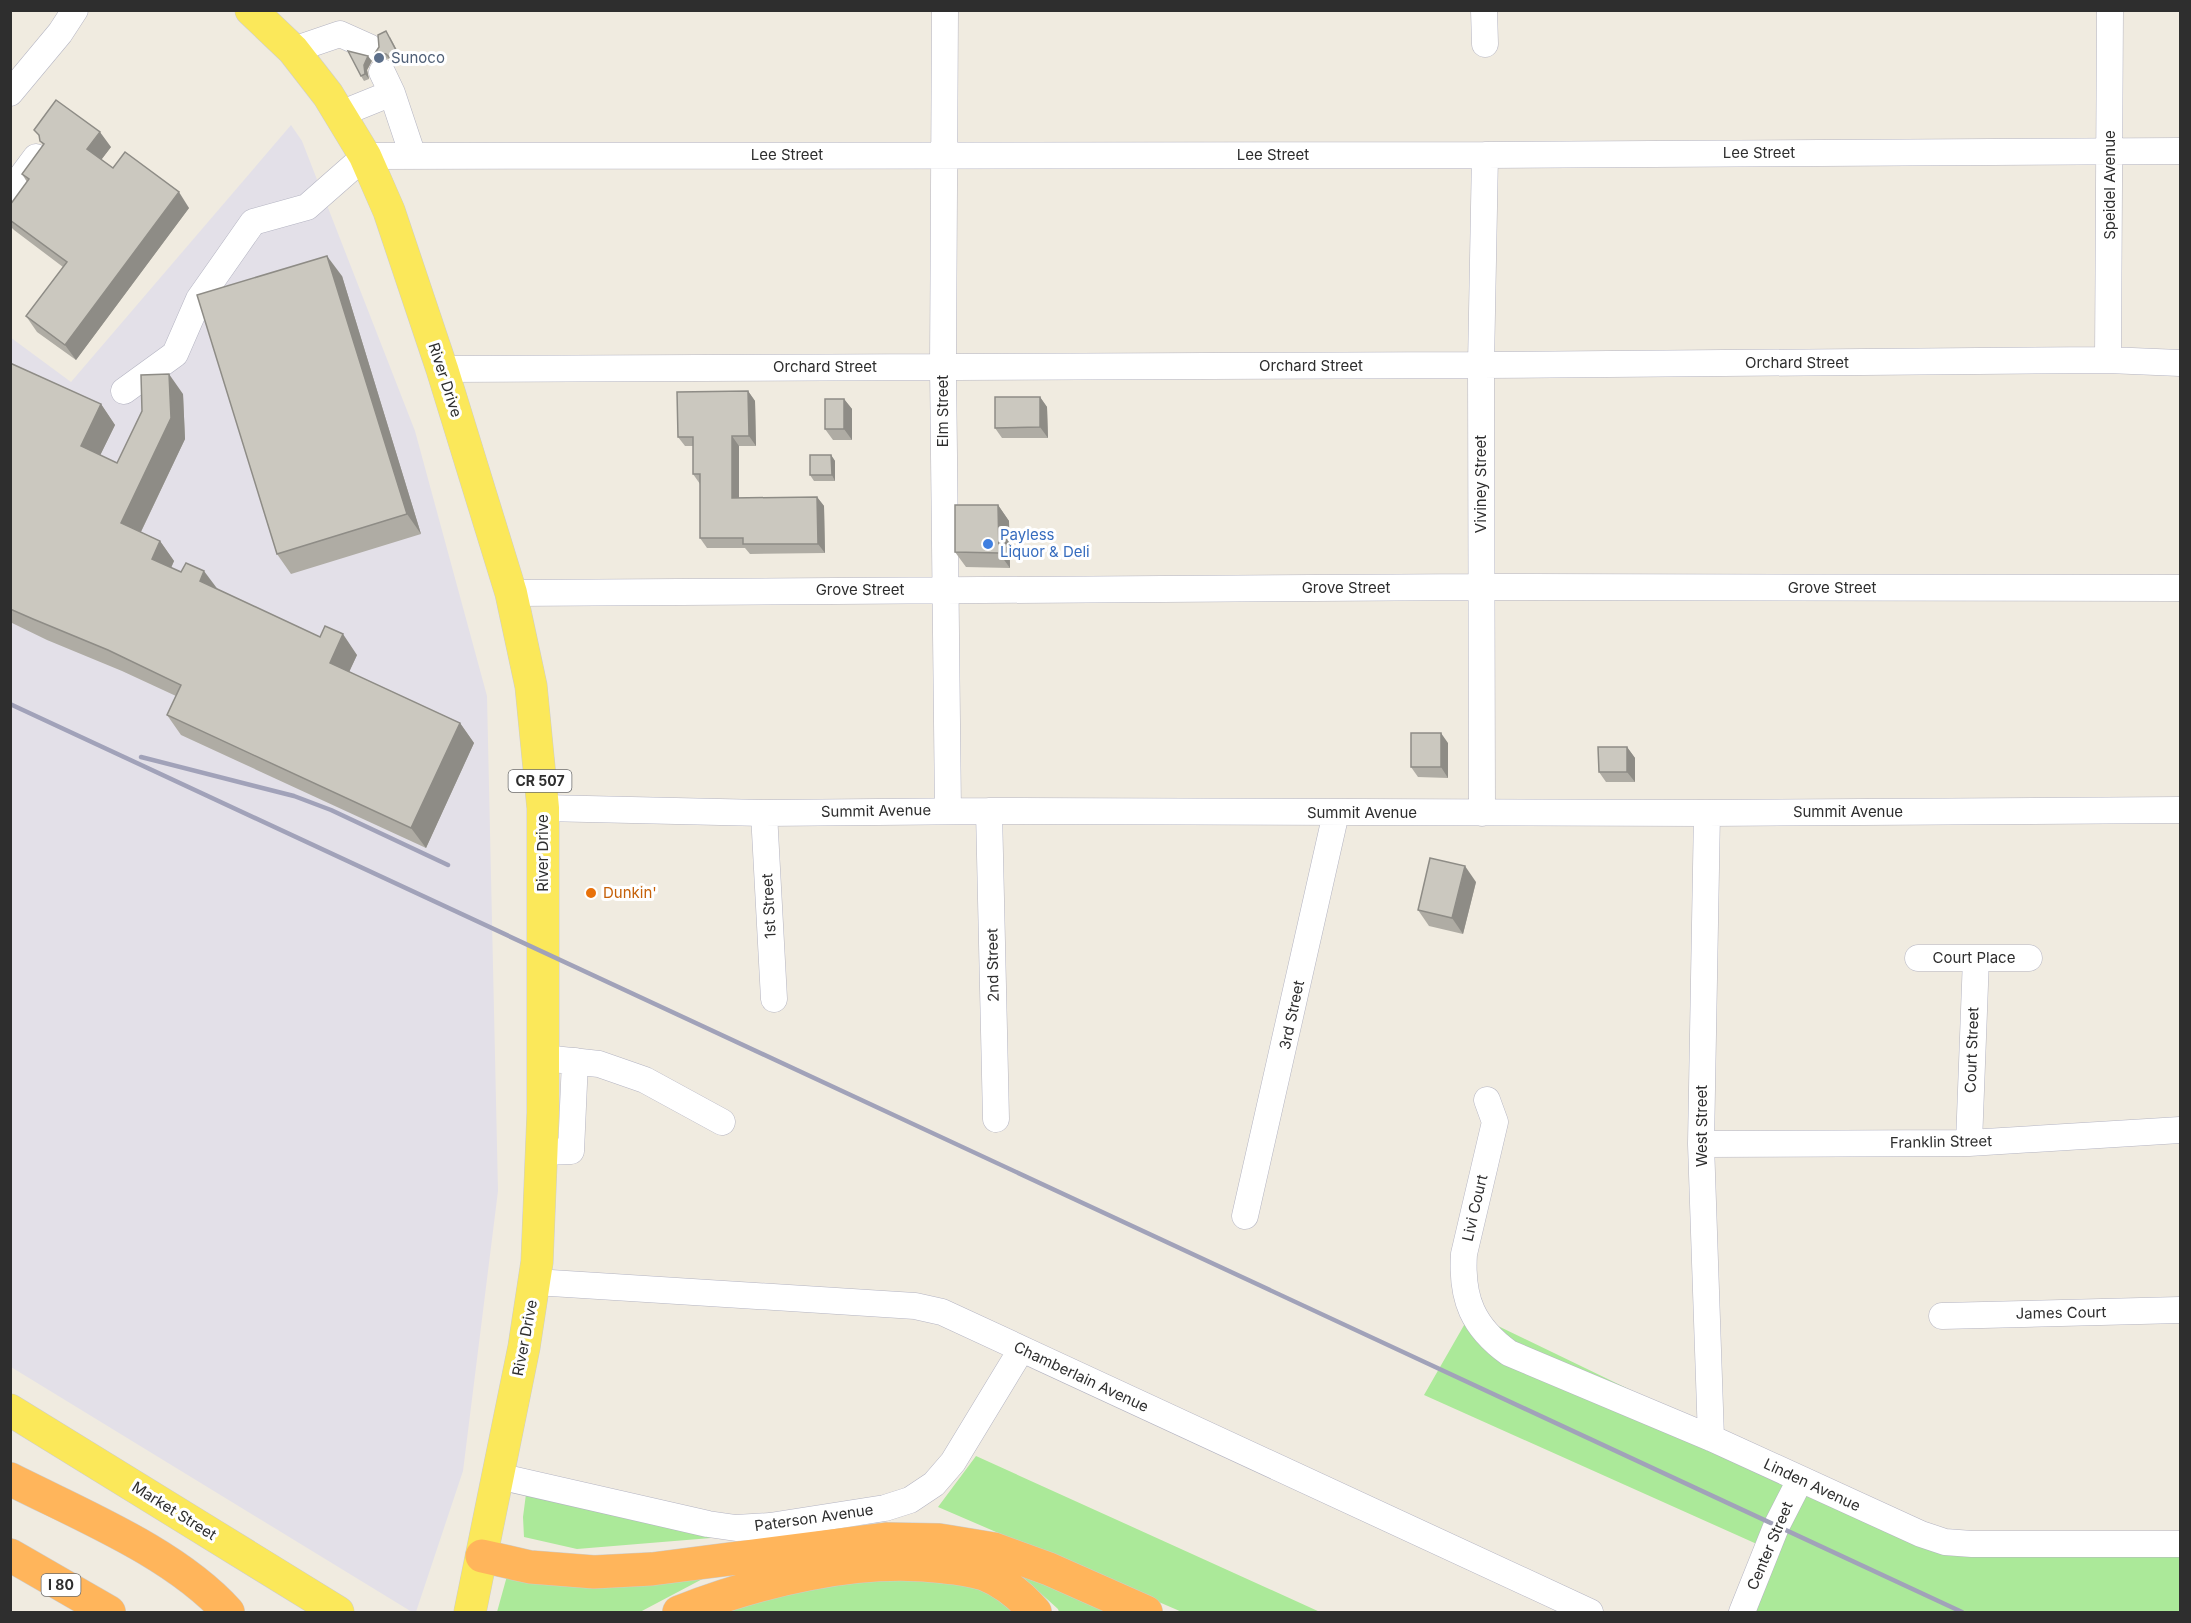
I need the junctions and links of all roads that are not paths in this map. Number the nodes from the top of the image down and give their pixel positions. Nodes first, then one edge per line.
1 (75, 10) edge
2 (945, 10) edge
3 (1484, 10) edge
4 (2110, 10) edge
5 (252, 11) edge
6 (1485, 44) dead end
7 (369, 47) dead end
8 (293, 50) junction
9 (10, 93) edge
10 (340, 114) junction
11 (2111, 150) junction
12 (2181, 150) edge
13 (945, 155) junction
14 (1485, 155) junction
15 (365, 156) junction
16 (413, 156) junction
17 (36, 157) edge
18 (10, 192) edge
19 (2108, 360) junction
20 (2181, 363) edge
21 (1481, 365) junction
22 (943, 367) junction
23 (442, 369) junction
24 (124, 392) dead end
25 (1482, 587) junction
26 (2181, 588) edge
27 (944, 590) junction
28 (511, 593) junction
29 (543, 808) junction
30 (989, 810) junction
31 (2181, 810) edge
32 (948, 811) junction
33 (765, 813) junction
34 (1336, 813) junction
35 (1482, 813) junction
36 (1707, 813) junction
37 (1918, 958) dead end
38 (1976, 958) junction
39 (2029, 958) dead end
40 (774, 999) dead end
41 (544, 1058) junction
42 (575, 1061) junction
43 (1487, 1100) dead end
44 (558, 1114) junction
45 (996, 1119) dead end
46 (722, 1122) dead end
47 (2181, 1131) edge
48 (1969, 1143) junction
49 (1701, 1144) junction
50 (1245, 1216) dead end
51 (535, 1282) junction
52 (2181, 1310) edge
53 (1942, 1316) dead end
54 (1475, 1318) joint
55 (1021, 1350) junction
56 (10, 1410) edge
57 (1711, 1438) junction
58 (498, 1476) junction
59 (10, 1479) edge
60 (1800, 1480) junction
61 (2181, 1544) edge
62 (10, 1556) edge
63 (482, 1556) junction
64 (109, 1612) edge
65 (228, 1612) edge
66 (338, 1612) edge
67 (470, 1612) edge
68 (680, 1612) edge
69 (1035, 1612) edge
70 (1146, 1612) edge
71 (1590, 1612) edge
72 (1742, 1612) edge

1 - 9 street
2 - 13 street, Elm Street
3 - 6 street
4 - 11 street, Speidel Avenue
5 - 8 main road, River Drive / CR 507
7 - 8 street
8 - 10 main road, River Drive / CR 507
10 - 15 main road, River Drive / CR 507
10 - 16 street
11 - 12 street, Lee Street
11 - 14 street, Lee Street
11 - 19 street, Speidel Avenue
13 - 14 street, Lee Street
13 - 16 street, Lee Street
13 - 22 street, Elm Street
14 - 21 street, Viviney Street
15 - 16 street, Lee Street
15 - 23 main road, River Drive / CR 507
15 - 24 street
17 - 18 street
19 - 20 street, Orchard Street
19 - 21 street, Orchard Street
21 - 22 street, Orchard Street
21 - 25 street, Viviney Street
22 - 23 street, Orchard Street
22 - 27 street, Elm Street
23 - 28 main road, River Drive / CR 507
25 - 26 street, Grove Street
25 - 27 street, Grove Street
25 - 35 street, Viviney Street
27 - 28 street, Grove Street
27 - 32 street, Elm Street
28 - 29 main road, River Drive / CR 507
29 - 33 street, Summit Avenue
29 - 41 main road, River Drive / CR 507
30 - 32 street, Summit Avenue
30 - 34 street, Summit Avenue
30 - 45 street, 2nd Street
31 - 36 street, Summit Avenue
32 - 33 street, Summit Avenue
33 - 40 street, 1st Street
34 - 35 street, Summit Avenue
34 - 50 street, 3rd Street
35 - 36 street, Summit Avenue
36 - 49 street, West Street
37 - 38 street, Court Place
38 - 39 street, Court Place
38 - 48 street, Court Street
41 - 42 street
41 - 44 main road, River Drive / CR 507
42 - 44 street
42 - 46 street
43 - 54 street, Livi Court
44 - 51 main road, River Drive / CR 507
47 - 48 street, Franklin Street
48 - 49 street, Franklin Street
49 - 57 street, West Street
51 - 55 street, Chamberlain Avenue
51 - 58 main road, River Drive / CR 507
52 - 53 street, James Court
54 - 57 street, Linden Avenue
55 - 58 street, Paterson Avenue
55 - 71 street, Chamberlain Avenue
56 - 66 main road, Market Street
57 - 60 street, Linden Avenue
58 - 63 main road, River Drive / CR 507
59 - 65 highway
60 - 61 street, Linden Avenue
60 - 72 street, Center Street
62 - 64 highway, I 80
63 - 67 main road, River Drive / CR 507
63 - 70 highway
68 - 69 highway

